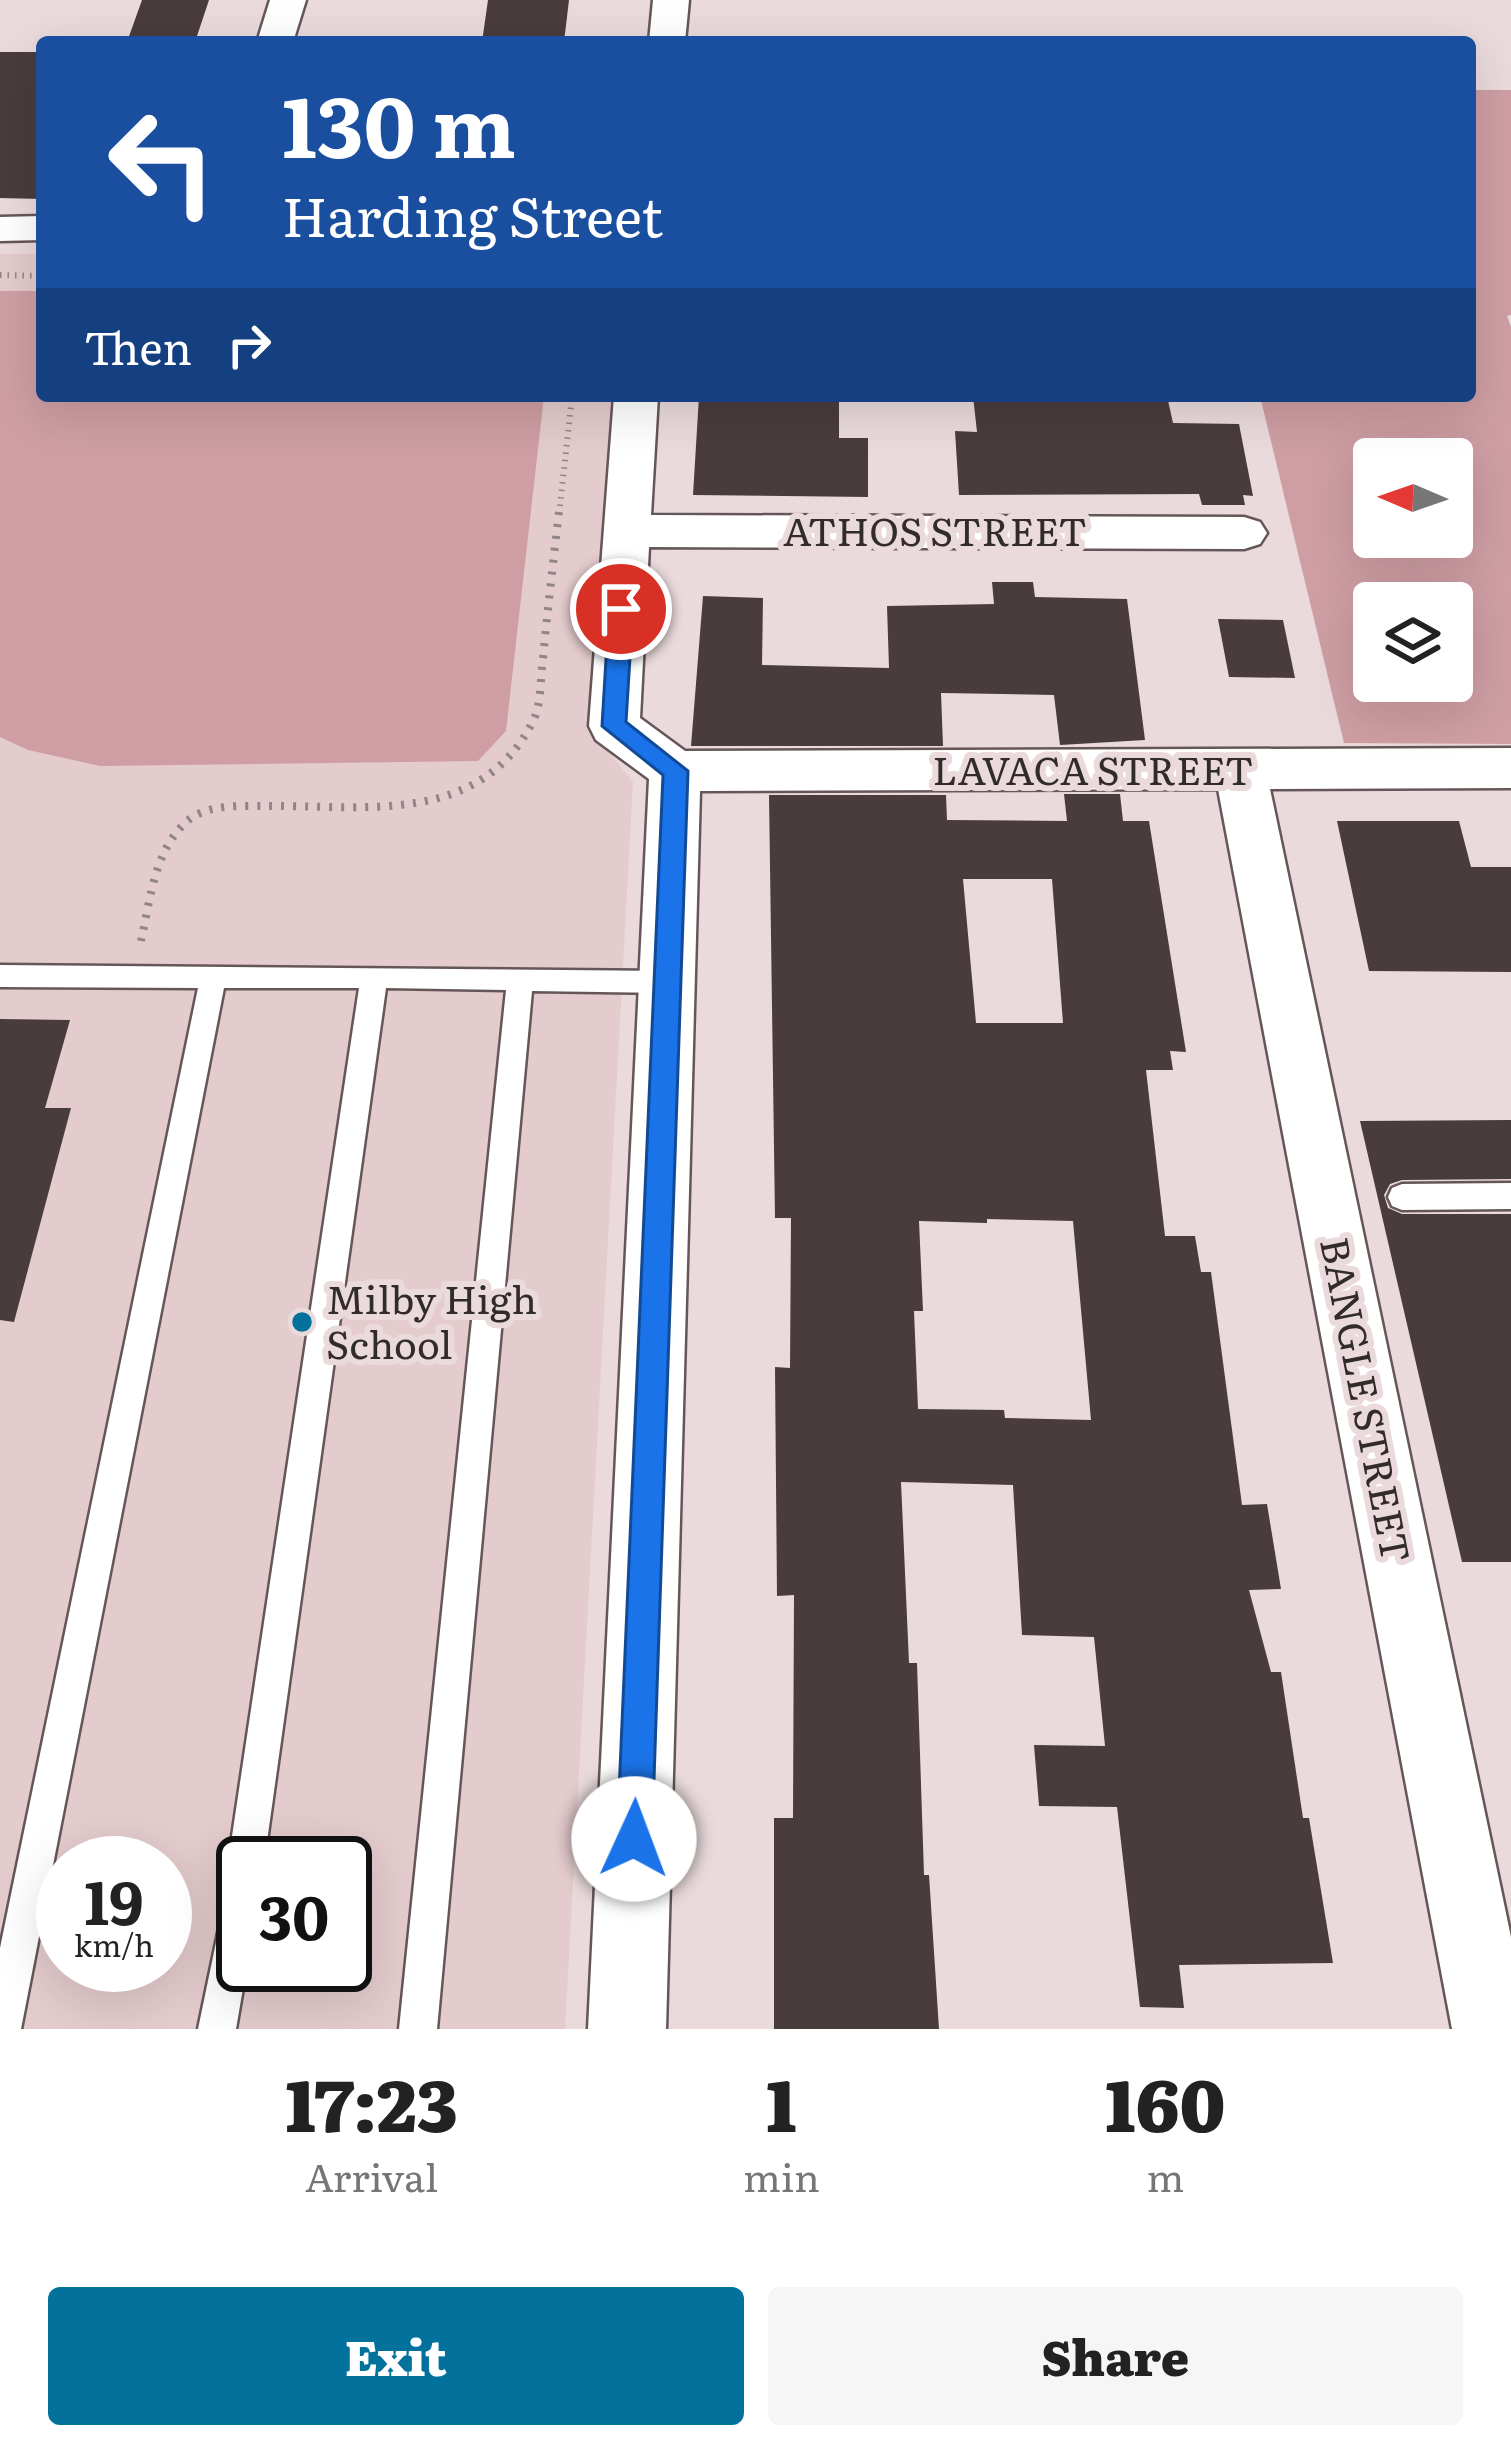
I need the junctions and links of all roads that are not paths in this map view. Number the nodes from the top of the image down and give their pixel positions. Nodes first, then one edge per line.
1 (288, 0) edge
2 (671, 0) edge
3 (277, 36) edge
4 (668, 36) edge
5 (36, 228) edge
6 (0, 229) edge
7 (636, 402) edge
8 (626, 531) junction
9 (1244, 532) dead end
10 (1511, 768) edge
11 (675, 771) junction
12 (1240, 771) junction
13 (0, 976) edge
14 (212, 977) junction
15 (374, 977) junction
16 (520, 980) junction
17 (668, 982) junction
18 (1511, 1196) edge
19 (1402, 1197) dead end
20 (250, 1836) edge
21 (224, 1992) edge
22 (2, 2029) edge
23 (217, 2029) edge
24 (418, 2029) edge
25 (627, 2029) edge
26 (1491, 2029) edge

1 - 3 street
2 - 4 street
5 - 6 street
7 - 8 street
8 - 9 street, ATHOS STREET
8 - 11 street
10 - 12 street, LAVACA STREET
11 - 12 street, LAVACA STREET
11 - 17 street
12 - 26 street, BANGLE STREET
13 - 14 lane
14 - 15 lane
14 - 22 lane
15 - 16 lane
15 - 20 lane
16 - 17 lane
16 - 24 lane
17 - 25 street
18 - 19 lane
21 - 23 lane

